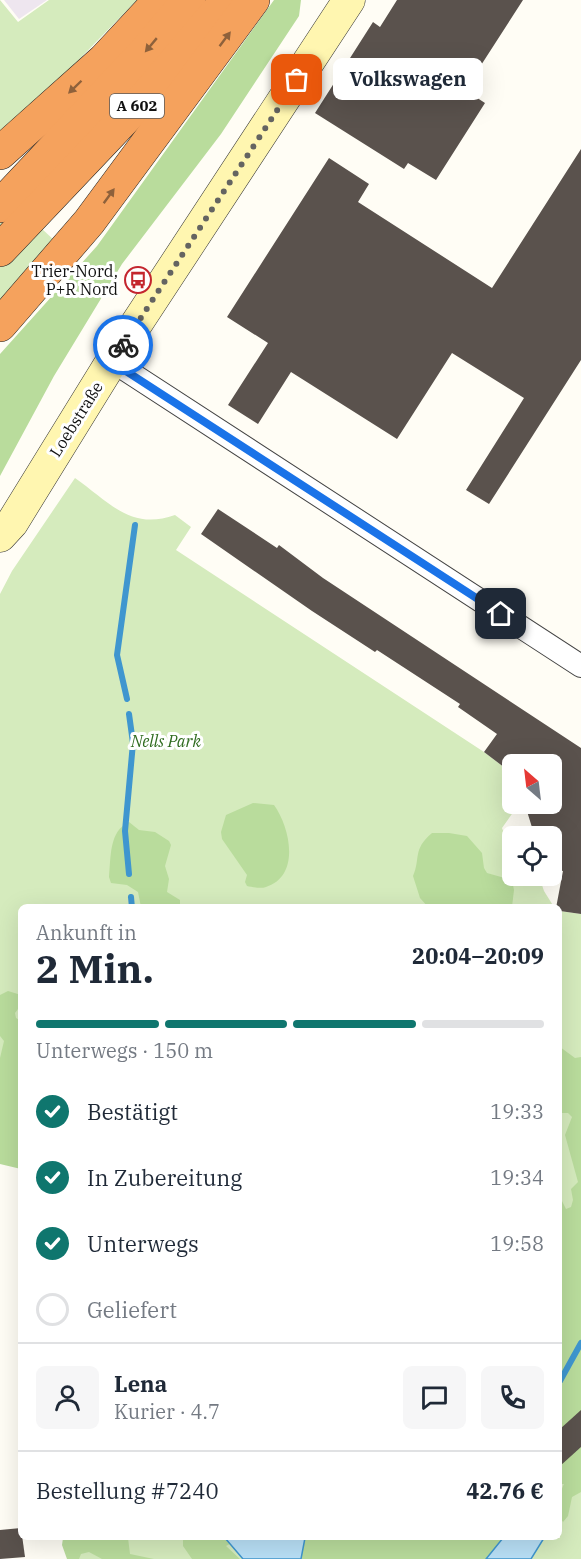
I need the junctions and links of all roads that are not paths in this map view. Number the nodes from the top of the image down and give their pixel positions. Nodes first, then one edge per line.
1 (160, 0) edge
2 (189, 0) edge
3 (228, 0) edge
4 (253, 0) edge
5 (349, 0) edge
6 (0, 153) edge
7 (21, 200) edge
8 (0, 250) edge
9 (0, 325) edge
10 (112, 362) junction
11 (4, 534) edge
12 (581, 666) edge

1 -> 6 highway
2 -> 7 highway, A 602
3 - 7 highway, A 602
9 -> 4 highway
5 - 10 main road, Loebstraße
7 - 8 highway, A 602
10 - 11 main road, Loebstraße
10 - 12 street

